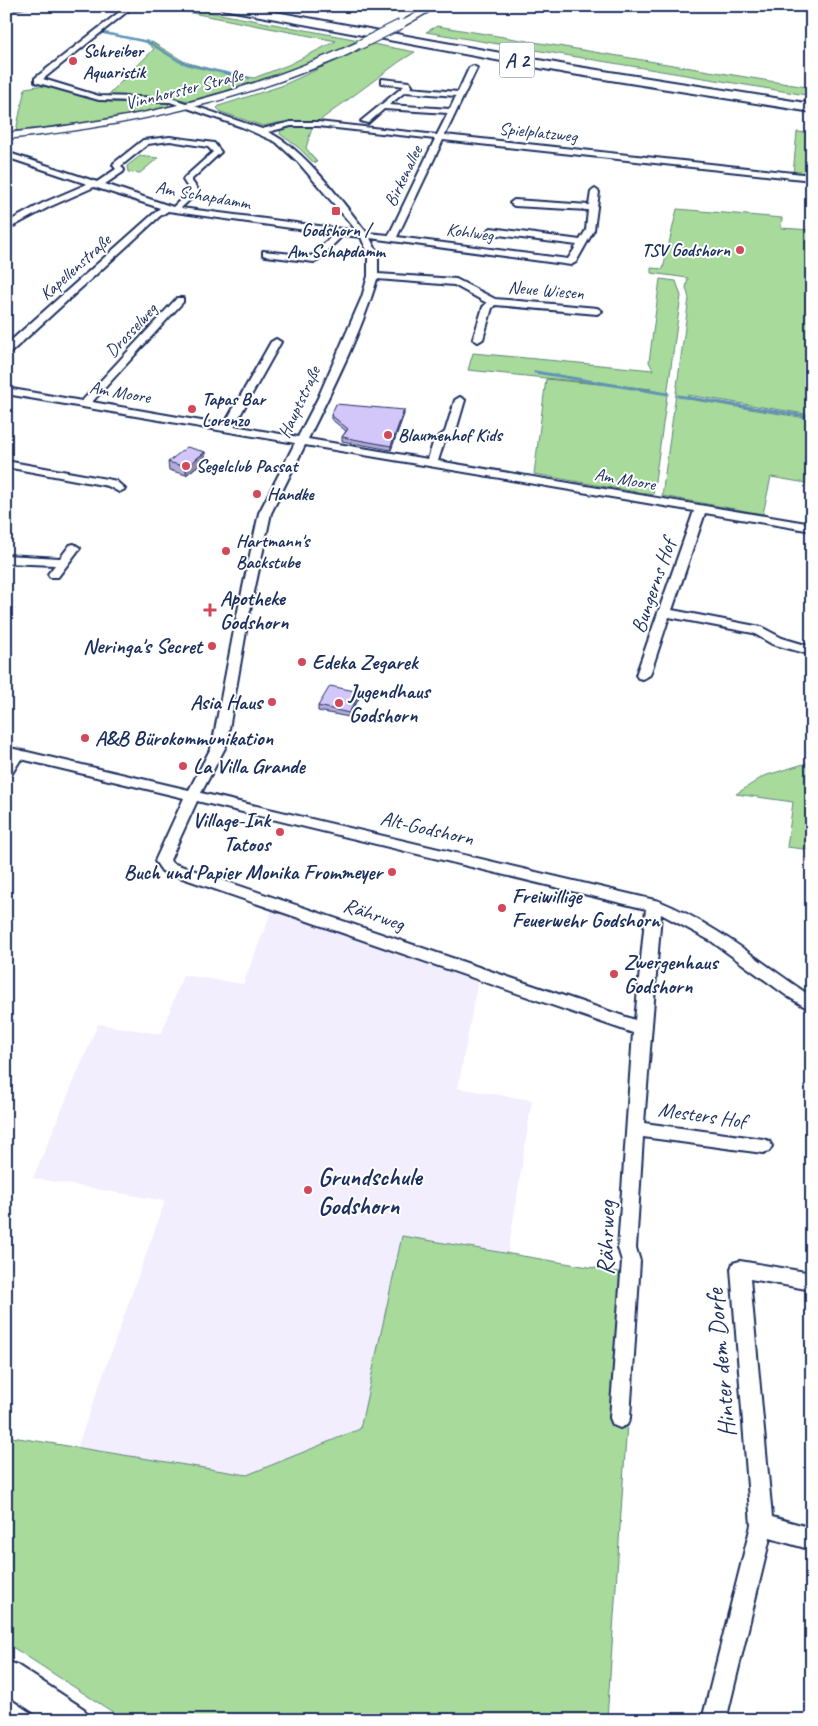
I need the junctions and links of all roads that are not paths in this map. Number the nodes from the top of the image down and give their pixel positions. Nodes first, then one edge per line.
1 (130, 6) edge
2 (223, 6) edge
3 (259, 6) edge
4 (435, 6) edge
5 (473, 68) dead end
6 (385, 81) dead end
7 (403, 90) junction
8 (460, 94) junction
9 (812, 101) edge
10 (194, 107) junction
11 (382, 107) junction
12 (812, 108) edge
13 (452, 110) junction
14 (444, 128) junction
15 (261, 132) junction
16 (6, 136) edge
17 (440, 138) junction
18 (18, 148) dead end
19 (8, 153) edge
20 (23, 160) junction
21 (6, 164) edge
22 (812, 178) edge
23 (95, 185) junction
24 (595, 192) dead end
25 (514, 203) dead end
26 (593, 208) junction
27 (171, 209) junction
28 (6, 215) edge
29 (21, 218) junction
30 (6, 226) edge
31 (491, 231) dead end
32 (340, 233) junction
33 (365, 236) junction
34 (392, 238) junction
35 (582, 243) junction
36 (266, 253) dead end
37 (373, 276) junction
38 (180, 300) dead end
39 (493, 302) junction
40 (597, 311) dead end
41 (478, 339) dead end
42 (276, 342) dead end
43 (6, 351) edge
44 (6, 391) edge
45 (460, 400) dead end
46 (85, 404) junction
47 (227, 429) junction
48 (301, 442) junction
49 (6, 464) edge
50 (432, 464) junction
51 (119, 489) dead end
52 (701, 509) junction
53 (812, 528) edge
54 (74, 548) dead end
55 (6, 559) edge
56 (63, 562) junction
57 (54, 574) dead end
58 (666, 613) junction
59 (812, 652) edge
60 (643, 675) dead end
61 (12, 753) edge
62 (6, 772) edge
63 (193, 795) junction
64 (654, 905) junction
65 (812, 1005) edge
66 (642, 1029) junction
67 (636, 1129) junction
68 (763, 1146) dead end
69 (812, 1282) edge
70 (620, 1418) dead end
71 (762, 1525) junction
72 (812, 1539) edge
73 (6, 1676) edge
74 (73, 1720) edge
75 (716, 1720) edge

1 - 10 street, Hauptstraße
2 - 12 highway, A 2
3 - 9 highway, A 2
4 - 10 street, Vinnhorster Straße, bridge
5 - 8 street, Birkenallee
6 - 7 street
7 - 8 street
7 - 11 street, Birkenallee
8 - 13 street, Birkenallee
10 - 15 street, Hauptstraße
10 - 16 street, Vinnhorster Straße
11 - 13 street
11 - 14 street, Birkenallee
13 - 14 street, Birkenallee
14 - 17 street, Birkenallee
15 - 17 street, Spielplatzweg
15 - 33 street, Hauptstraße
17 - 22 street, Spielplatzweg
17 - 34 street, Birkenallee
18 - 19 street, Am Schapdamm
19 - 20 street, Am Schapdamm
20 - 21 street
20 - 23 street, Am Schapdamm
23 - 27 street, Am Schapdamm
23 - 27 street, Kapellenstraße
23 - 29 street
24 - 26 street
25 - 26 street
26 - 35 street
27 - 32 street, Am Schapdamm
27 - 43 street, Kapellenstraße
28 - 29 street
29 - 30 street
31 - 35 street
32 - 33 street, Am Schapdamm
32 - 36 street
33 - 34 street, Kohlweg
33 - 37 street, Hauptstraße
34 - 35 street, Kohlweg
37 - 39 street, Neue Wiesen
37 - 48 street, Hauptstraße
38 - 46 street, Drosselweg
39 - 40 street, Neue Wiesen
39 - 41 street, Neue Wiesen
42 - 47 street
44 - 46 street, Am Moore
45 - 50 street
46 - 47 street, Am Moore
47 - 48 street, Am Moore
48 - 50 street, Am Moore
48 - 63 street, Hauptstraße
49 - 51 street
50 - 52 street, Am Moore
52 - 53 street, Am Moore
52 - 58 street, Bungerns Hof
54 - 56 street
55 - 56 street
56 - 57 street
58 - 59 street
58 - 60 street, Bungerns Hof
61 - 62 street
61 - 63 street, Alt-Godshorn
63 - 64 street, Alt-Godshorn
63 - 66 street, Rährweg
64 - 65 street, Alt-Godshorn
64 - 66 street, Rährweg
66 - 67 street, Rährweg
67 - 68 street, Mesters Hof
67 - 70 street, Rährweg
69 - 71 street, Hinter dem Dorfe
71 - 72 street
71 - 75 street, Hinter dem Dorfe
73 - 74 main road

